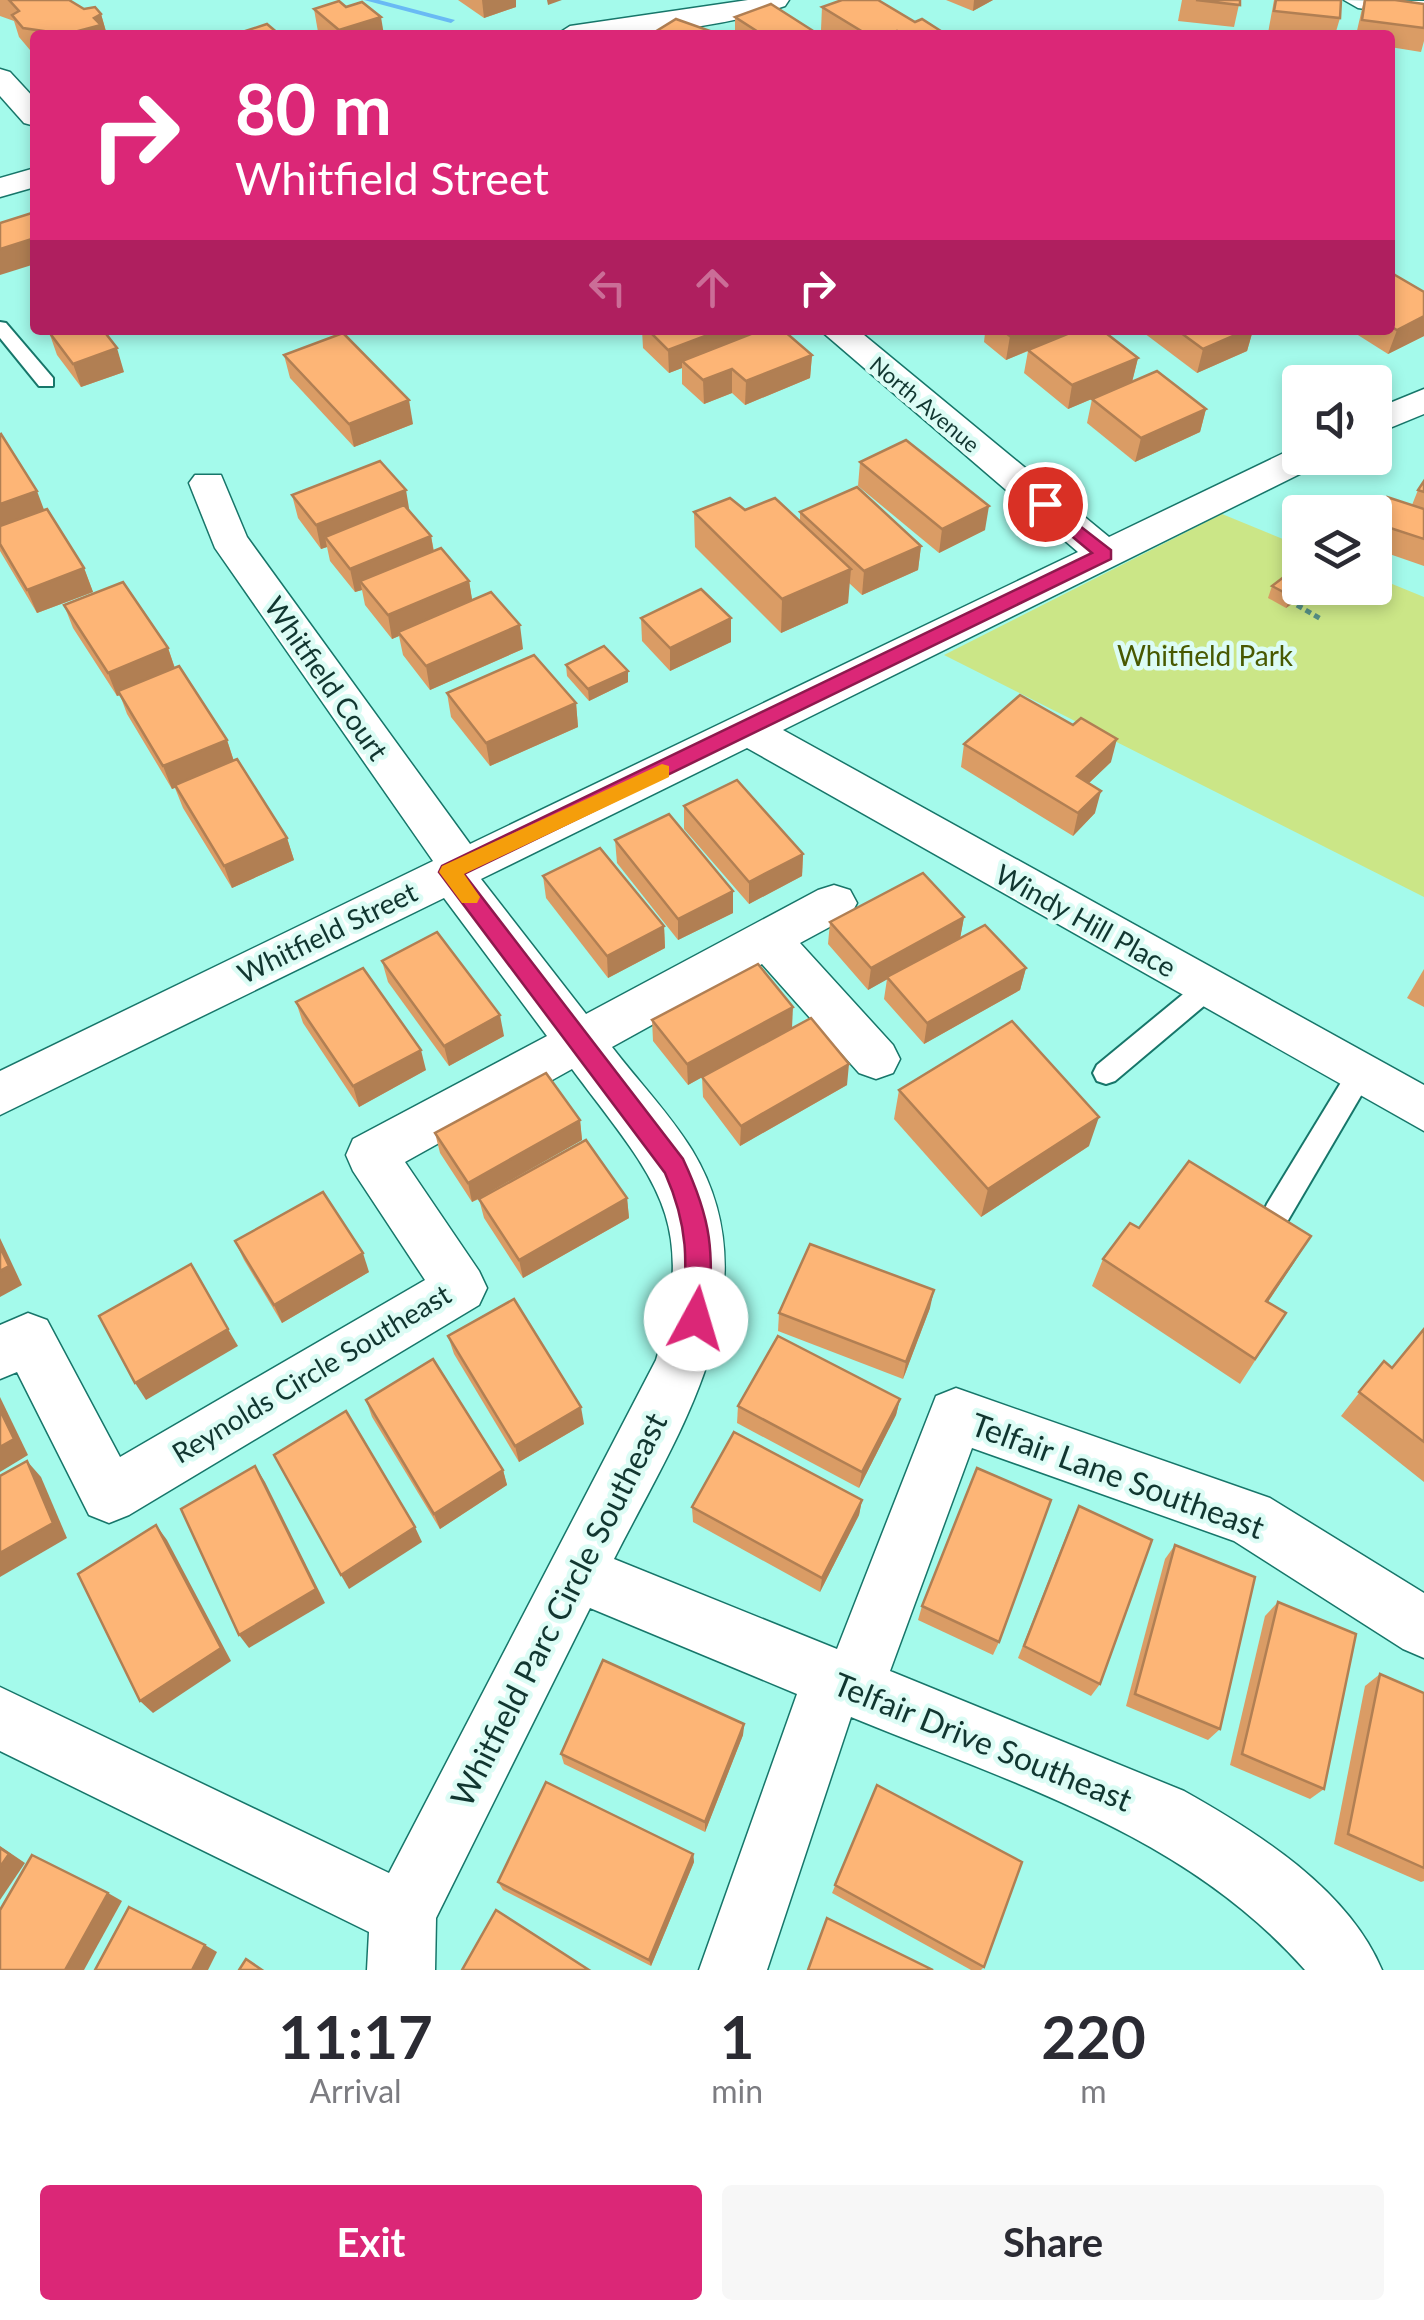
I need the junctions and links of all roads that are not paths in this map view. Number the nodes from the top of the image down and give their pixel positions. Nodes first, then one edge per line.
1 (775, 0) edge
2 (1358, 0) edge
3 (1424, 9) edge
4 (607, 30) edge
5 (0, 78) edge
6 (30, 111) edge
7 (30, 179) edge
8 (0, 188) edge
9 (0, 327) edge
10 (843, 335) edge
11 (46, 382) dead end
12 (1424, 400) edge
13 (1392, 415) edge
14 (1282, 468) edge
15 (208, 483) dead end
16 (1105, 554) junction
17 (748, 730) junction
18 (455, 869) junction
19 (834, 903) dead end
20 (768, 939) junction
21 (1208, 988) junction
22 (578, 1040) junction
23 (876, 1060) dead end
24 (1106, 1073) dead end
25 (1360, 1074) junction
26 (0, 1094) edge
27 (1424, 1110) edge
28 (1277, 1212) edge
29 (0, 1354) edge
30 (577, 1573) junction
31 (1424, 1628) edge
32 (843, 1683) junction
33 (0, 1718) edge
34 (402, 1942) edge
35 (733, 1970) edge
36 (1348, 1970) edge

1 - 4 street
2 - 3 street
5 - 6 street
7 - 8 street
9 - 11 lane
10 - 16 street, North Avenue
12 - 13 street
14 - 16 street, Whitfield Street
15 - 18 street, Whitfield Court
16 - 17 street, Whitfield Street
17 - 18 street, Whitfield Street
17 - 21 street, Windy Hill Place
18 - 22 street, Whitfield Parc Circle Southeast
18 - 26 street, Whitfield Street
19 - 20 street
20 - 22 street
20 - 23 street
21 - 24 lane
21 - 25 street, Windy Hill Place
22 - 29 street, Reynolds Circle Southeast
22 - 30 street, Whitfield Parc Circle Southeast
25 - 27 street, Windy Hill Place
25 - 28 lane
30 - 32 street, Telfair Drive Southeast
30 - 34 street, Whitfield Parc Circle Southeast
31 - 32 street, Telfair Lane Southeast
32 - 35 street, Telfair Lane Southeast
32 - 36 street, Telfair Drive Southeast
33 - 34 street, Whitfield Parc Circle Southeast

